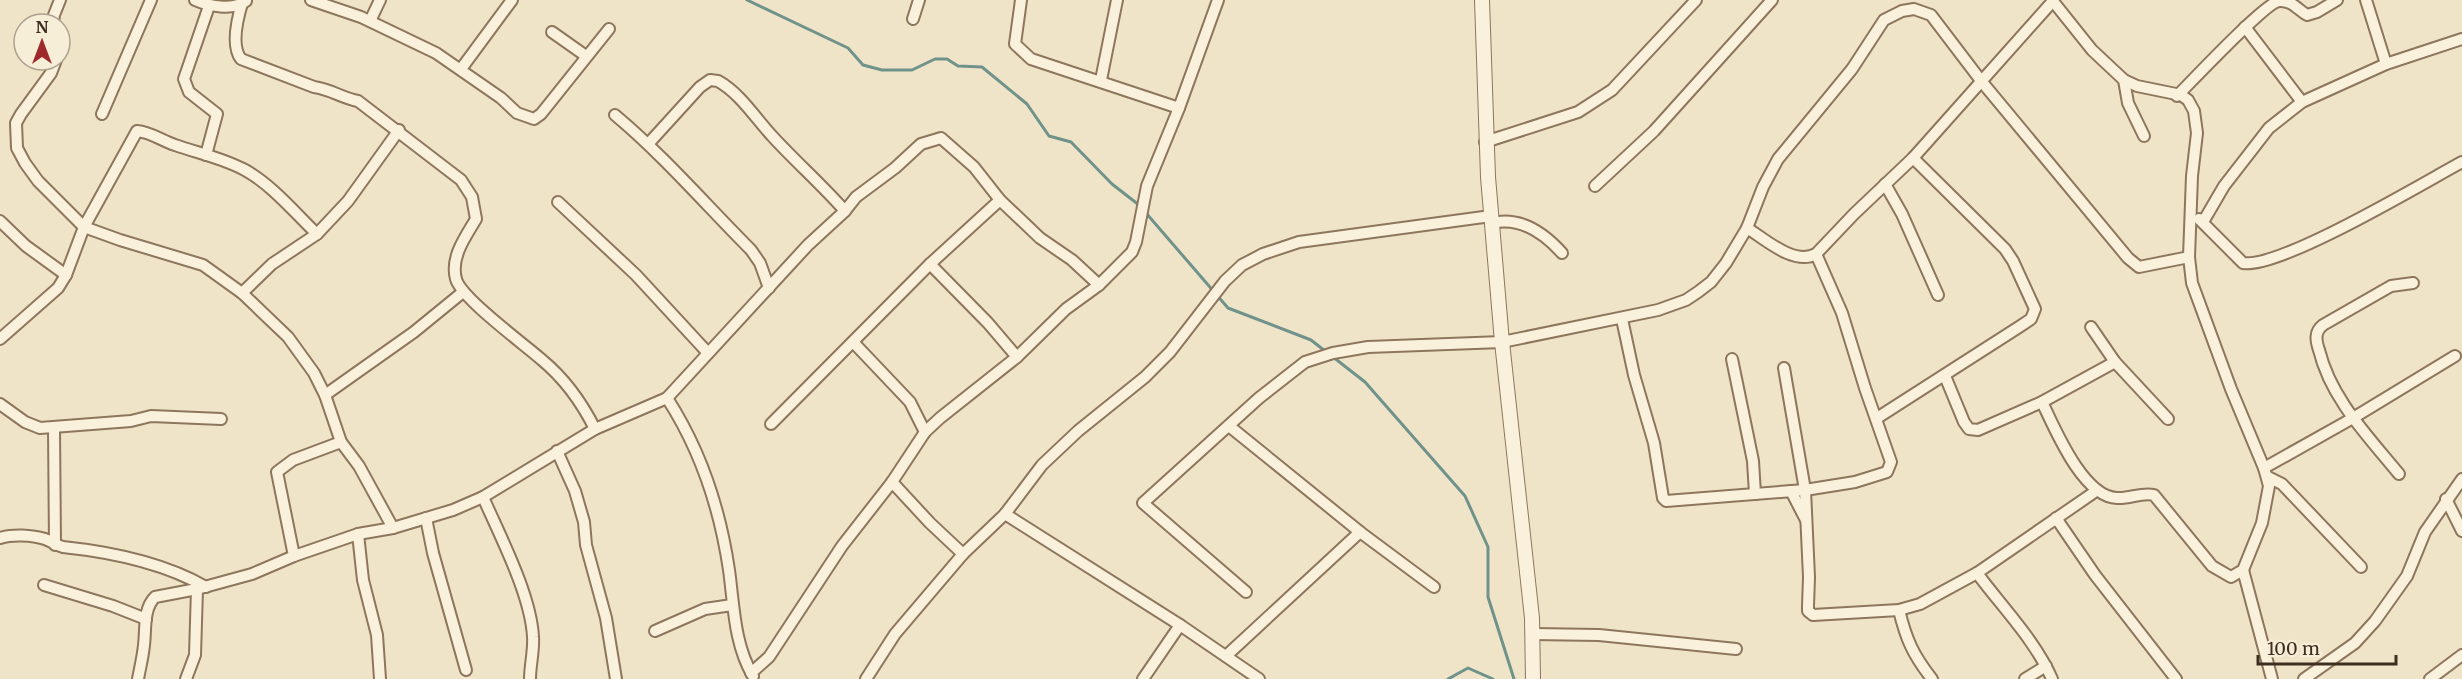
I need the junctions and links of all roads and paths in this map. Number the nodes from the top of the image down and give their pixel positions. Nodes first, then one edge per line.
1 (151, 0) edge
2 (195, 0) edge
3 (311, 0) edge
4 (380, 0) edge
5 (512, 0) edge
6 (919, 0) edge
7 (1021, 0) edge
8 (1117, 0) edge
9 (1218, 0) edge
10 (1482, 0) edge
11 (1696, 0) edge
12 (1772, 0) edge
13 (2052, 0) edge
14 (2283, 0) edge
15 (2337, 0) edge
16 (2366, 0) edge
17 (244, 1) edge
18 (209, 6) junction
19 (913, 19) dead end
20 (370, 21) junction
21 (2245, 27) junction
22 (609, 29) dead end
23 (552, 32) dead end
24 (2462, 39) edge
25 (586, 56) junction
26 (2386, 64) junction
27 (461, 69) junction
28 (51, 72) edge
29 (1101, 80) junction
30 (2124, 80) junction
31 (1982, 82) junction
32 (2177, 96) junction
33 (2302, 102) junction
34 (1179, 108) junction
35 (102, 114) dead end
36 (615, 115) dead end
37 (399, 130) junction
38 (2144, 136) dead end
39 (1485, 142) junction
40 (649, 143) junction
41 (206, 155) junction
42 (1913, 158) junction
43 (2462, 162) edge
44 (1885, 184) junction
45 (1595, 186) dead end
46 (1000, 200) junction
47 (558, 202) dead end
48 (845, 211) junction
49 (2191, 214) junction
50 (1491, 219) junction
51 (0, 222) edge
52 (2203, 222) junction
53 (84, 227) junction
54 (1747, 228) junction
55 (317, 234) junction
56 (1562, 253) dead end
57 (1816, 254) junction
58 (2189, 257) junction
59 (930, 264) junction
60 (66, 274) junction
61 (2413, 283) dead end
62 (1099, 285) junction
63 (768, 288) junction
64 (462, 292) junction
65 (242, 293) junction
66 (1938, 295) dead end
67 (1622, 319) junction
68 (2091, 327) dead end
69 (0, 338) edge
70 (853, 342) junction
71 (1502, 342) junction
72 (708, 353) junction
73 (2455, 356) dead end
74 (1017, 357) junction
75 (1732, 359) dead end
76 (2115, 362) junction
77 (1784, 368) dead end
78 (1945, 376) junction
79 (325, 395) junction
80 (666, 398) junction
81 (2042, 402) junction
82 (0, 404) edge
83 (1877, 418) junction
84 (2353, 418) junction
85 (221, 419) dead end
86 (2168, 419) dead end
87 (771, 424) dead end
88 (1229, 426) junction
89 (54, 428) junction
90 (595, 429) junction
91 (926, 432) junction
92 (340, 442) junction
93 (557, 451) junction
94 (2266, 472) junction
95 (2399, 474) dead end
96 (2462, 479) edge
97 (892, 482) junction
98 (1806, 490) junction
99 (2096, 490) junction
100 (1791, 491) junction
101 (1755, 494) junction
102 (483, 496) junction
103 (2446, 499) junction
104 (1005, 514) junction
105 (426, 518) junction
106 (2056, 518) junction
107 (1808, 523) junction
108 (393, 528) junction
109 (2462, 531) edge
110 (1360, 532) junction
111 (358, 534) junction
112 (0, 538) edge
113 (55, 545) junction
114 (963, 554) junction
115 (294, 556) junction
116 (2361, 567) dead end
117 (2243, 570) junction
118 (1977, 573) junction
119 (44, 585) dead end
120 (1434, 587) dead end
121 (201, 588) junction
122 (1246, 592) dead end
123 (732, 605) junction
124 (1899, 610) junction
125 (146, 619) junction
126 (1180, 625) junction
127 (655, 631) dead end
128 (1533, 634) junction
129 (1736, 650) dead end
130 (2462, 655) edge
131 (1226, 656) junction
132 (2046, 666) junction
133 (466, 670) dead end
134 (753, 676) edge
135 (1253, 677) edge
136 (138, 679) edge
137 (186, 679) edge
138 (380, 679) edge
139 (530, 679) edge
140 (616, 679) edge
141 (866, 679) edge
142 (1143, 679) edge
143 (1533, 679) edge
144 (1932, 679) edge
145 (2025, 679) edge
146 (2052, 679) edge
147 (2176, 679) edge
148 (2272, 679) edge
149 (2304, 679) edge
150 (2431, 679) edge

1 - 35 street
2 - 18 street
3 - 20 street
4 - 20 street
5 - 27 street
6 - 19 street
7 - 29 street
8 - 29 street
9 - 34 street
10 - 39 street
11 - 39 street
12 - 45 street
13 - 30 street
13 - 31 street
14 - 15 street
14 - 21 street
16 - 26 street
17 - 18 street
17 - 37 street
18 - 41 street
20 - 27 street
21 - 32 street
21 - 33 street
22 - 25 street
23 - 25 street
24 - 26 street
25 - 27 street
26 - 33 street
28 - 53 street
29 - 34 street
30 - 32 street
30 - 38 street
31 - 42 street
31 - 54 street
31 - 58 street
32 - 49 street
33 - 52 street
34 - 62 street
36 - 40 street
37 - 55 street
37 - 64 street
39 - 50 street
40 - 48 street
40 - 63 street
41 - 53 street
41 - 55 street
42 - 44 street
42 - 78 street
43 - 52 street
44 - 57 street
44 - 66 street
46 - 48 street
46 - 59 street
46 - 62 street
47 - 72 street
48 - 63 street
49 - 52 street
49 - 58 street
50 - 56 street
50 - 71 street
50 - 104 street
51 - 60 street
53 - 60 street
53 - 65 street
54 - 57 street
54 - 67 street
55 - 65 street
57 - 83 street
58 - 94 street
59 - 70 street
59 - 74 street
60 - 69 street
61 - 84 street
62 - 74 street
63 - 72 street
64 - 79 street
64 - 90 street
65 - 79 street
67 - 71 street
67 - 101 street
68 - 76 street
70 - 87 street
70 - 91 street
71 - 88 street
71 - 128 street
72 - 80 street
73 - 84 street
74 - 91 street
75 - 101 street
76 - 81 street
76 - 86 street
77 - 98 street
78 - 81 street
78 - 83 street
79 - 92 street
80 - 90 street
80 - 123 street
81 - 99 street
82 - 89 street
83 - 98 street
84 - 94 street
84 - 95 street
85 - 89 street
88 - 110 street
88 - 122 street
89 - 113 street
90 - 93 street
91 - 97 street
92 - 108 street
92 - 115 street
93 - 102 street
93 - 140 street
94 - 116 street
94 - 117 street
96 - 103 street
97 - 114 street
97 - 134 street
98 - 100 street
98 - 107 street
99 - 106 street
99 - 117 street
100 - 101 street
100 - 107 street
102 - 105 street
102 - 139 street
103 - 109 street
103 - 149 street
104 - 114 street
104 - 126 street
105 - 108 street
105 - 133 street
106 - 118 street
106 - 147 street
107 - 124 street
108 - 111 street
110 - 120 street
110 - 131 street
111 - 115 street
111 - 138 street
112 - 113 street
113 - 121 street
114 - 141 street
115 - 121 street
117 - 148 street
118 - 124 street
118 - 132 street
119 - 125 street
121 - 125 street
121 - 137 street
123 - 127 street
123 - 134 street
124 - 144 street
125 - 136 street
126 - 131 street
126 - 142 street
128 - 129 street
128 - 143 street
130 - 150 street
131 - 135 street
132 - 145 street
132 - 146 street

